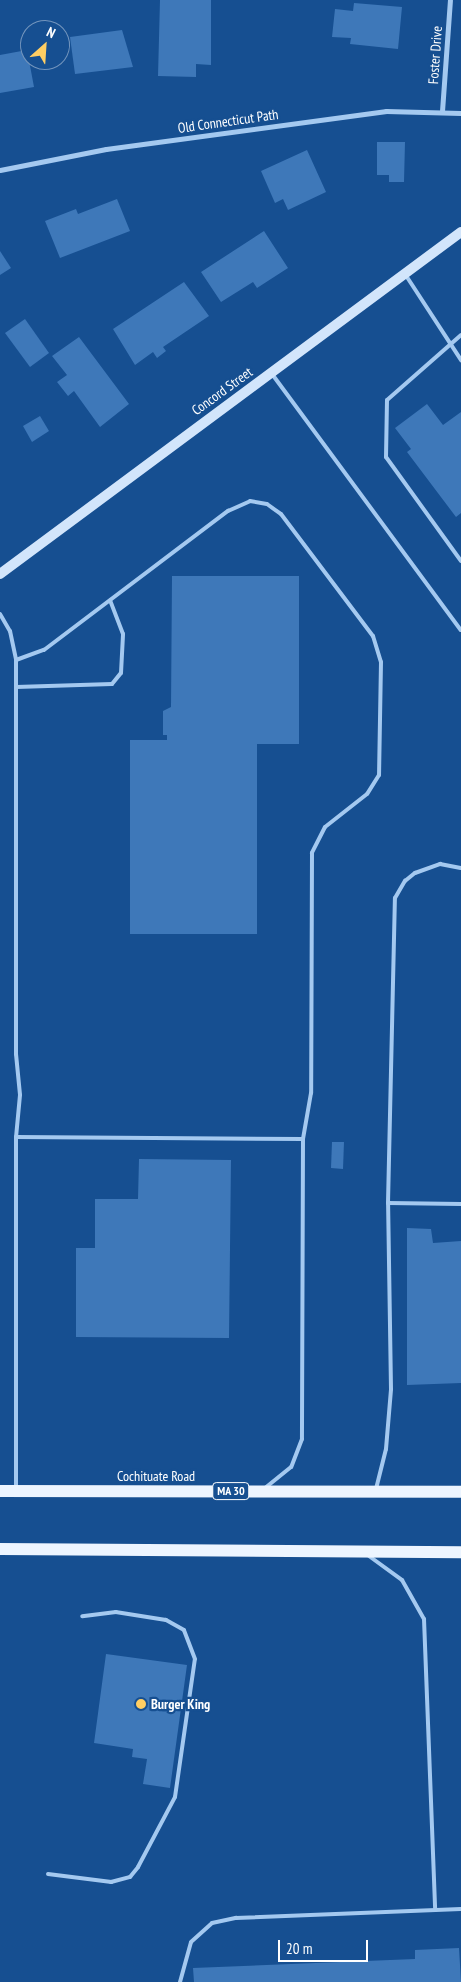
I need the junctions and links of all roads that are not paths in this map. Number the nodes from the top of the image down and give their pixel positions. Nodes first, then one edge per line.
1 (450, 0) edge
2 (442, 111) junction
3 (461, 113) edge
4 (0, 170) edge
5 (461, 232) edge
6 (404, 273) junction
7 (461, 335) edge
8 (450, 342) junction
9 (461, 360) edge
10 (271, 372) junction
11 (461, 561) edge
12 (0, 574) edge
13 (110, 600) junction
14 (0, 614) edge
15 (461, 630) edge
16 (16, 660) junction
17 (16, 687) junction
18 (461, 868) edge
19 (16, 1137) junction
20 (303, 1139) junction
21 (388, 1203) junction
22 (461, 1204) edge
23 (376, 1490) junction
24 (0, 1491) edge
25 (16, 1491) junction
26 (260, 1492) junction
27 (461, 1492) edge
28 (0, 1549) edge
29 (358, 1551) junction
30 (461, 1552) edge
31 (82, 1616) dead end
32 (48, 1874) dead end
33 (461, 1909) edge
34 (435, 1910) junction
35 (180, 1982) edge

1 - 2 street, Foster Drive
2 - 3 street, Old Connecticut Path
2 - 4 street, Old Connecticut Path
5 - 6 main road, Concord Street
6 - 8 lane
6 - 10 main road, Concord Street
7 - 8 lane
8 - 9 lane
8 - 11 lane
10 - 12 main road, Concord Street
10 - 15 lane
13 - 16 lane
13 - 17 lane
13 - 20 lane
14 - 16 lane
16 - 17 lane
17 - 19 lane
18 - 21 lane
19 - 20 lane
19 - 25 lane
20 - 26 lane
21 - 22 lane
21 - 23 lane
23 - 26 main road, Cochituate Road / MA 30
23 - 27 main road, Cochituate Road / MA 30
24 - 25 main road, Cochituate Road / MA 30
25 - 26 main road, Cochituate Road / MA 30
28 - 29 main road
29 - 30 main road
29 - 34 lane
31 - 32 lane
33 - 34 lane
34 - 35 lane

